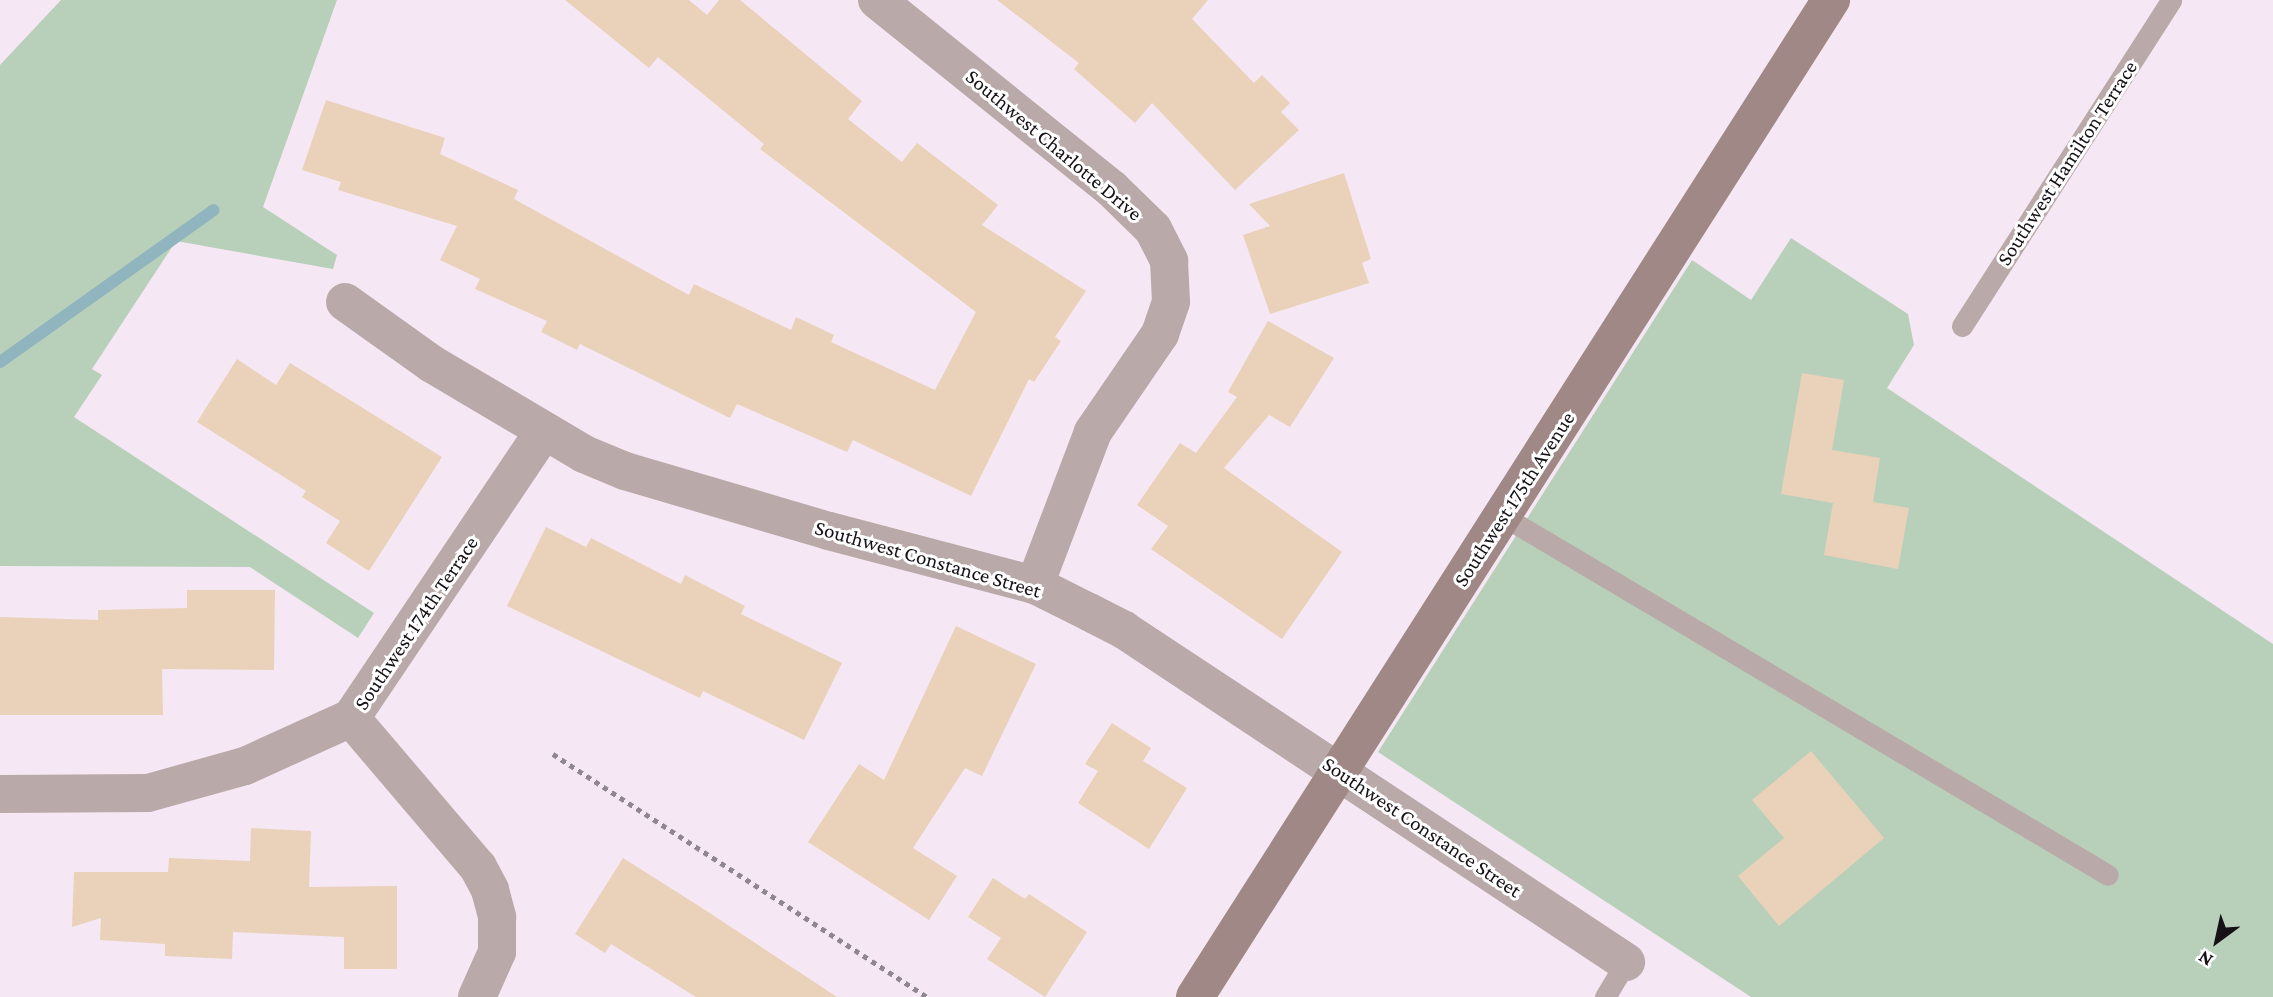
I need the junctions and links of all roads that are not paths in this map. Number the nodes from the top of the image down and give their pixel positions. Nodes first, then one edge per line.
1 (877, 0) edge
2 (1832, 0) edge
3 (2171, 0) edge
4 (345, 302) dead end
5 (1962, 326) dead end
6 (543, 432) junction
7 (1503, 516) junction
8 (1035, 585) junction
9 (351, 718) junction
10 (1340, 773) junction
11 (0, 794) edge
12 (2108, 875) dead end
13 (1626, 962) joint
14 (487, 993) edge
15 (1195, 997) edge
16 (1605, 997) edge

1 - 8 street, Southwest Charlotte Drive
2 - 7 main road, Southwest 175th Avenue
3 - 5 lane, Southwest Hamilton Terrace
4 - 6 street, Southwest Constance Street
6 - 8 street, Southwest Constance Street
6 - 9 street, Southwest 174th Terrace
7 - 10 main road, Southwest 175th Avenue
7 - 12 lane
8 - 10 street, Southwest Constance Street
9 - 11 street, Southwest 174th Terrace
9 - 14 street
10 - 13 street, Southwest Constance Street
10 - 15 main road, Southwest 175th Avenue
13 - 16 lane

